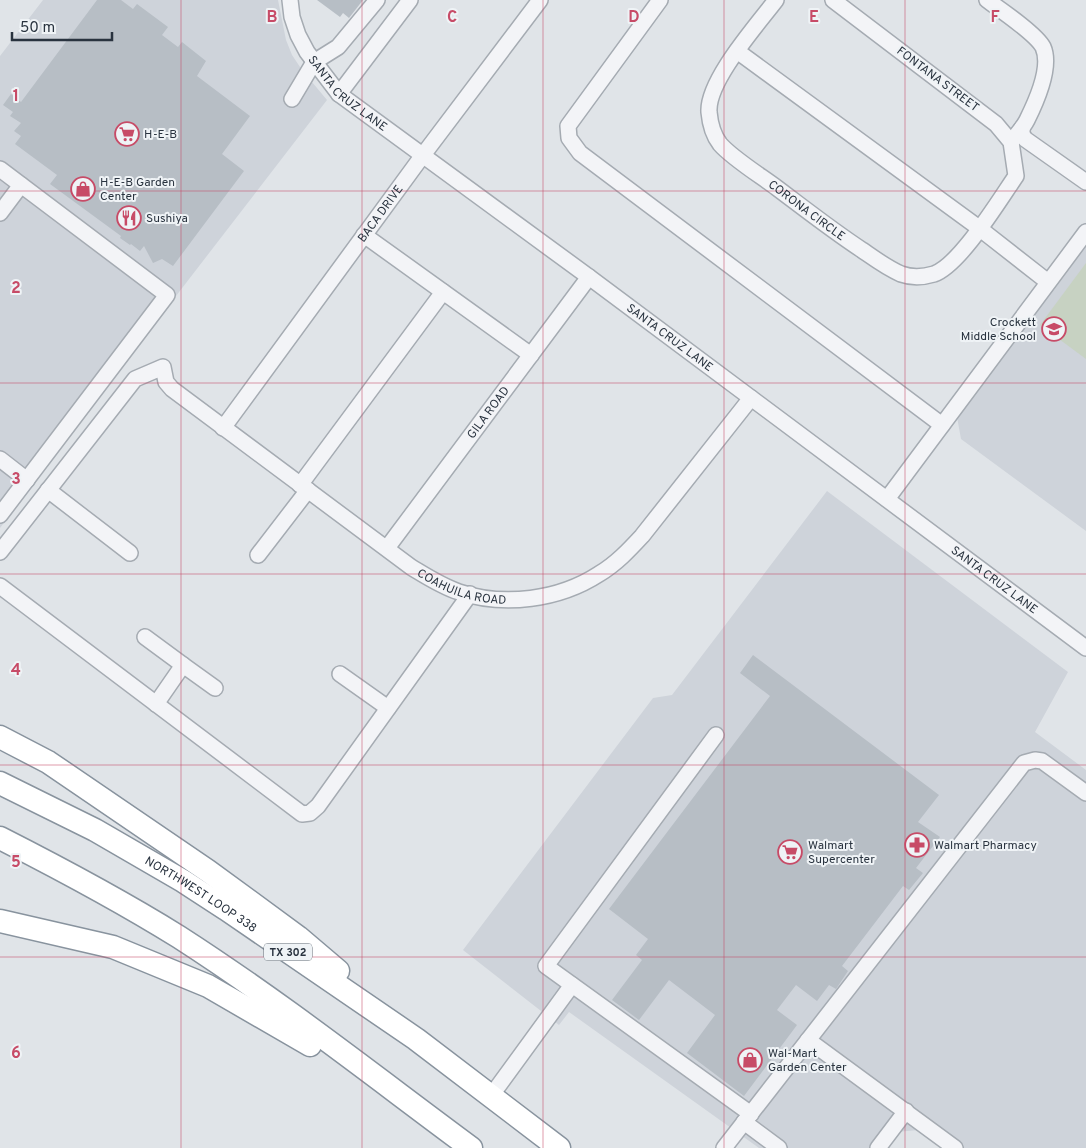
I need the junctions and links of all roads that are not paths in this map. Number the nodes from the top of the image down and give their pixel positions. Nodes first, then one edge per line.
1 (290, 0) edge
2 (377, 0) edge
3 (410, 0) edge
4 (540, 0) edge
5 (660, 0) edge
6 (776, 0) edge
7 (834, 0) edge
8 (987, 0) edge
9 (737, 51) junction
10 (314, 62) junction
11 (339, 94) junction
12 (292, 99) dead end
13 (1022, 128) junction
14 (1011, 142) junction
15 (423, 155) junction
16 (0, 169) edge
17 (1086, 182) edge
18 (21, 185) junction
19 (0, 213) edge
20 (979, 228) junction
21 (1086, 232) edge
22 (364, 236) junction
23 (589, 277) junction
24 (1048, 282) junction
25 (443, 292) junction
26 (531, 355) junction
27 (751, 398) junction
28 (942, 425) junction
29 (223, 428) junction
30 (0, 459) edge
31 (27, 480) junction
32 (304, 488) junction
33 (48, 490) junction
34 (887, 500) junction
35 (0, 515) edge
36 (387, 548) junction
37 (0, 552) edge
38 (130, 553) dead end
39 (258, 555) dead end
40 (0, 586) edge
41 (470, 594) junction
42 (145, 637) dead end
43 (1086, 648) edge
44 (182, 665) junction
45 (340, 674) dead end
46 (215, 688) dead end
47 (156, 704) junction
48 (388, 708) junction
49 (0, 723) edge
50 (716, 735) dead end
51 (0, 737) edge
52 (0, 783) edge
53 (1086, 793) edge
54 (0, 838) edge
55 (159, 838) junction
56 (0, 921) edge
57 (572, 985) junction
58 (416, 1039) junction
59 (808, 1040) junction
60 (491, 1096) junction
61 (906, 1111) junction
62 (747, 1118) junction
63 (464, 1148) edge
64 (471, 1148) edge
65 (559, 1148) edge
66 (724, 1148) edge
67 (779, 1148) edge
68 (878, 1148) edge
69 (955, 1148) edge

1 - 10 street, SANTA CRUZ LANE
2 - 10 street
3 - 11 street
4 - 15 street, BACA DRIVE
5 - 28 street
6 - 9 street, CORONA CIRCLE
7 - 14 street, FONTANA STREET
8 - 13 street
9 - 20 street
9 - 20 street, CORONA CIRCLE
10 - 11 street, SANTA CRUZ LANE
10 - 12 street
11 - 15 street, SANTA CRUZ LANE
13 - 14 street
13 - 17 street
14 - 20 street, CORONA CIRCLE
15 - 22 street, BACA DRIVE
15 - 23 street, SANTA CRUZ LANE
16 - 18 street
18 - 19 street
18 - 31 street
20 - 24 street
21 - 24 street
22 - 25 street
22 - 29 street, BACA DRIVE
23 - 26 street, GILA ROAD
23 - 27 street, SANTA CRUZ LANE
24 - 28 street
25 - 26 street
25 - 32 street
26 - 36 street, GILA ROAD
27 - 34 street, SANTA CRUZ LANE
27 - 41 street, COAHUILA ROAD
28 - 34 street
29 - 32 street, COAHUILA ROAD
29 - 33 street, COAHUILA ROAD
30 - 31 street
31 - 35 street
32 - 36 street, COAHUILA ROAD
32 - 39 street
33 - 37 street
33 - 38 street
34 - 43 street, SANTA CRUZ LANE
36 - 41 street, COAHUILA ROAD
40 - 47 street
41 - 48 street
42 - 44 street
44 - 46 street
44 - 47 street
45 - 48 street
47 - 48 street
49 - 55 highway
50 - 57 street
51 - 55 highway
52 - 58 highway, NORTHWEST LOOP 338 / TX 302
53 - 59 street
54 - 64 highway
55 - 58 highway
56 - 63 highway
57 - 60 street
57 - 62 street
58 - 60 highway, NORTHWEST LOOP 338 / TX 302
59 - 61 street
59 - 62 street
60 - 65 highway, NORTHWEST LOOP 338 / TX 302
61 - 68 street
61 - 69 street
62 - 66 street
62 - 67 street

